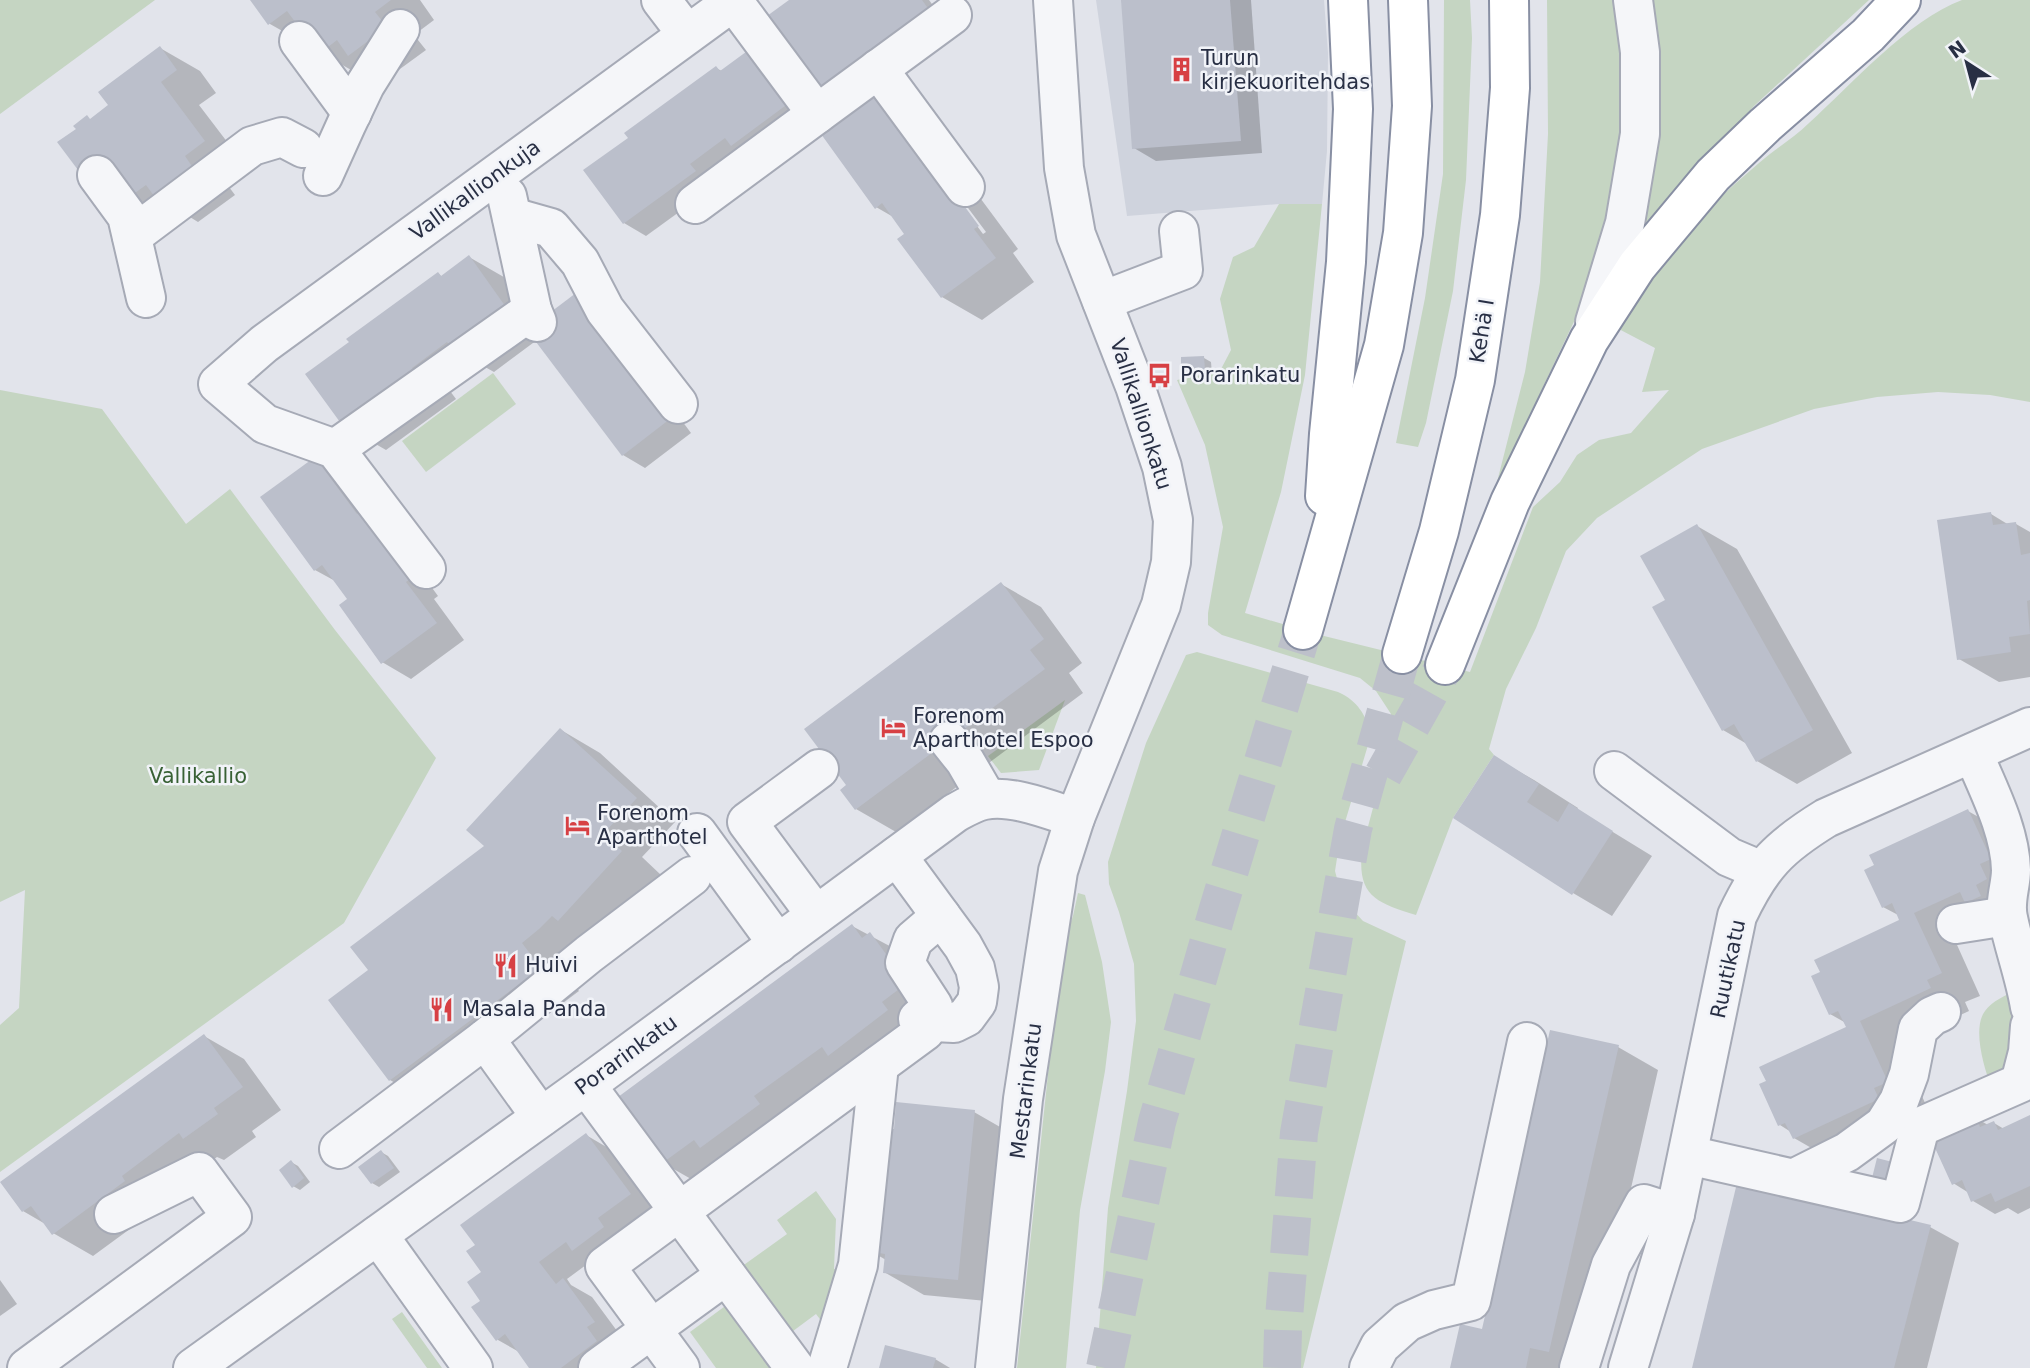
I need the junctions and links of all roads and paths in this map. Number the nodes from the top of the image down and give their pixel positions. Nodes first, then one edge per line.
1 (661, 0) edge
2 (1053, 0) edge
3 (1348, 0) edge
4 (1408, 0) edge
5 (1509, 0) edge
6 (1633, 0) edge
7 (1901, 0) edge
8 (1930, 0) edge
9 (734, 1) edge
10 (952, 15) dead end
11 (400, 29) dead end
12 (687, 34) junction
13 (1868, 35) junction
14 (299, 41) dead end
15 (878, 69) junction
16 (352, 113) junction
17 (817, 114) junction
18 (502, 170) junction
19 (97, 175) dead end
20 (965, 187) dead end
21 (695, 204) dead end
22 (512, 217) junction
23 (1179, 231) dead end
24 (132, 236) junction
25 (146, 298) dead end
26 (1102, 301) junction
27 (1589, 340) junction
28 (678, 404) dead end
29 (335, 449) junction
30 (426, 569) dead end
31 (1320, 575) junction
32 (1303, 630) tunnel mouth
33 (1402, 654) tunnel mouth
34 (1445, 665) tunnel mouth
35 (2030, 727) edge
36 (949, 741) dead end
37 (1973, 753) junction
38 (819, 769) dead end
39 (1614, 771) dead end
40 (987, 799) junction
41 (1075, 818) junction
42 (697, 833) dead end
43 (897, 856) junction
44 (1762, 871) junction
45 (692, 876) dead end
46 (816, 915) junction
47 (941, 916) junction
48 (2007, 916) junction
49 (1956, 924) dead end
50 (778, 944) junction
51 (2030, 1007) edge
52 (1941, 1012) dead end
53 (934, 1022) dead end
54 (2030, 1026) edge
55 (485, 1039) junction
56 (1527, 1042) dead end
57 (879, 1065) junction
58 (586, 1084) junction
59 (541, 1117) junction
60 (339, 1149) dead end
61 (1688, 1155) junction
62 (1795, 1178) junction
63 (679, 1211) junction
64 (114, 1214) dead end
65 (1675, 1214) junction
66 (378, 1236) junction
67 (726, 1275) junction
68 (652, 1329) junction
69 (33, 1366) edge
70 (193, 1368) edge
71 (473, 1368) edge
72 (598, 1368) edge
73 (680, 1368) edge
74 (795, 1368) edge
75 (827, 1368) edge
76 (995, 1368) edge
77 (1369, 1368) edge
78 (1580, 1368) edge
79 (1628, 1368) edge

1 - 12 street
2 - 26 street, Vallikallionkatu
3 - 31 highway
4 - 31 highway
5 - 33 highway, Kehä I
6 - 27 street
7 - 13 highway
8 - 13 highway
9 - 12 street, Vallikallionkuja
9 - 17 street
10 - 15 street
11 - 16 street
12 - 18 street, Vallikallionkuja
13 - 27 highway
14 - 16 street
15 - 17 street
15 - 20 street
16 - 24 street
17 - 21 street
18 - 22 street
18 - 29 street, Vallikallionkuja
19 - 24 street
22 - 28 street
22 - 29 street
23 - 26 street
24 - 25 street
26 - 41 street, Vallikallionkatu
27 - 34 highway
29 - 30 street
31 - 32 highway
35 - 37 street, Ruutikatu
36 - 40 street
37 - 44 street, Ruutikatu
37 - 48 street
38 - 46 street
39 - 44 street
40 - 41 street
40 - 43 street, Porarinkatu
41 - 76 street, Mestarinkatu
42 - 50 street
43 - 46 street, Porarinkatu
43 - 47 street
44 - 61 street, Ruutikatu
45 - 55 street
46 - 50 street, Porarinkatu
47 - 53 street
47 - 57 street
48 - 49 street
48 - 51 street
50 - 58 street, Porarinkatu
52 - 62 street
54 - 62 street
55 - 59 street
55 - 60 street
56 - 77 street
57 - 63 street
57 - 75 street
58 - 59 street, Porarinkatu
58 - 63 street
59 - 66 street, Porarinkatu
61 - 62 street
61 - 65 street, Ruutikatu
63 - 67 street
63 - 68 street
64 - 69 street
65 - 78 street
65 - 79 street, Ruutikatu
66 - 70 street, Porarinkatu
66 - 71 street
67 - 68 street
67 - 74 street
68 - 72 street
68 - 73 street

